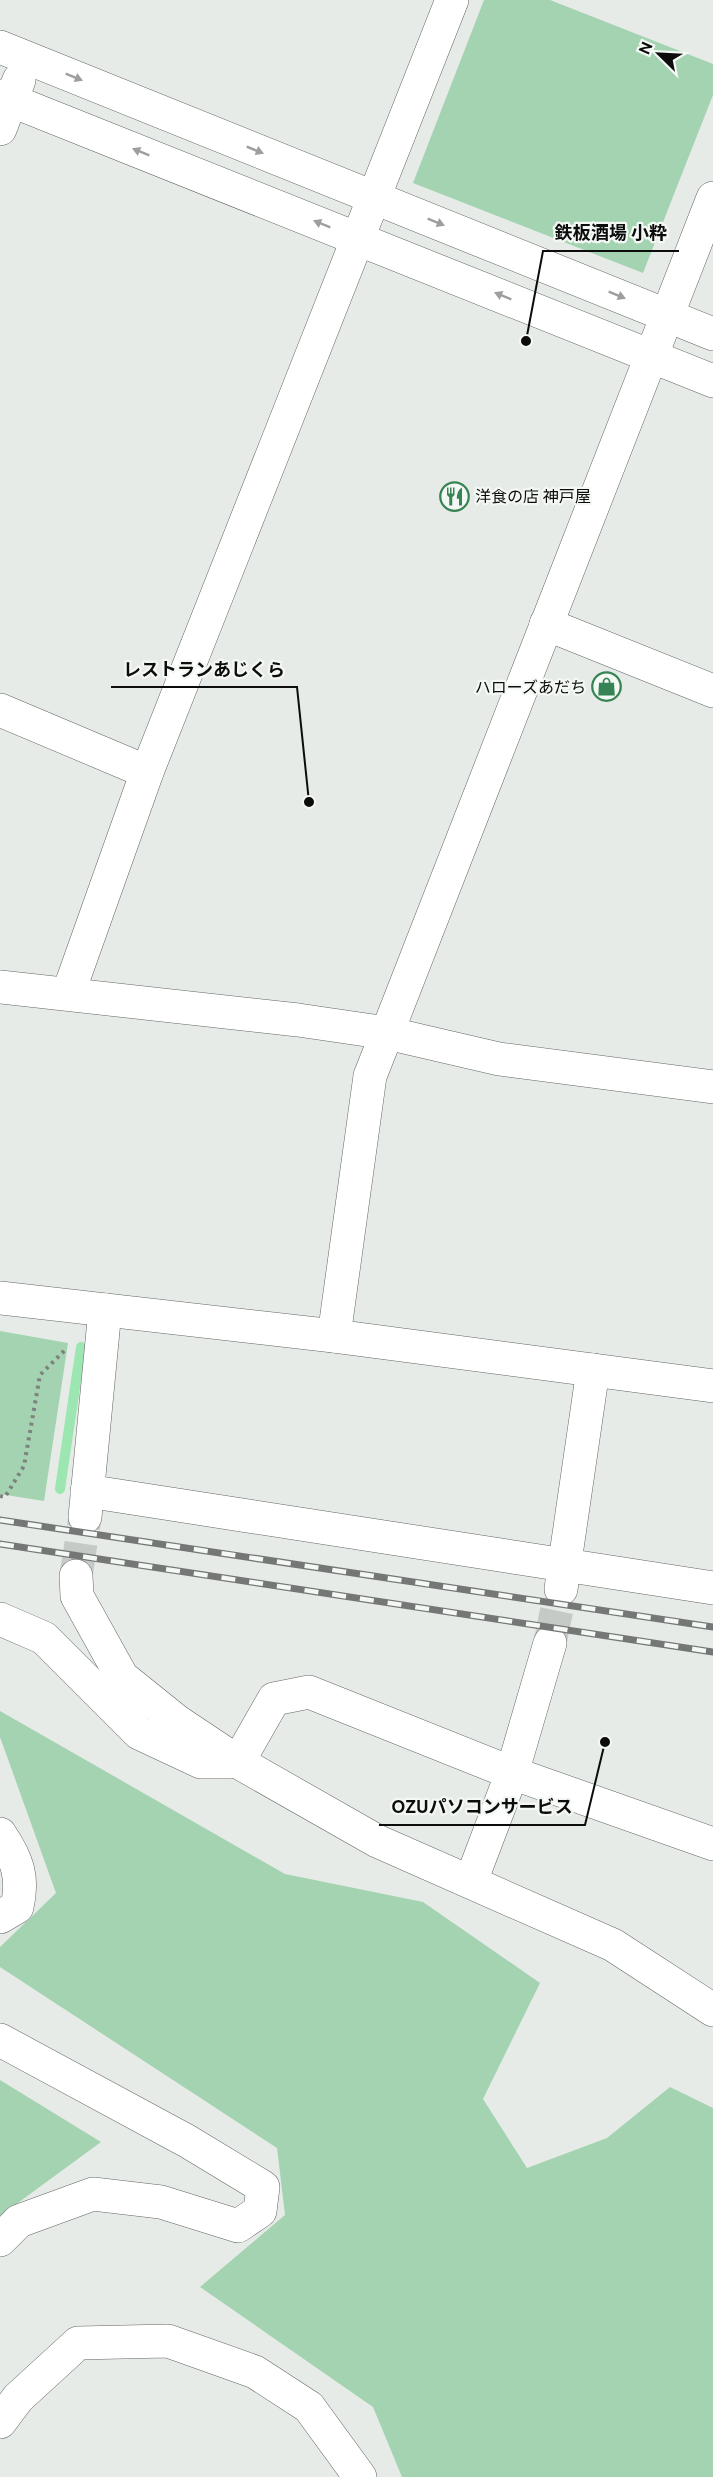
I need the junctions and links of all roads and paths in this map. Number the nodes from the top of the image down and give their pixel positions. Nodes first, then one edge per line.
1 (452, 0) edge
2 (14, 53) edge
3 (4, 108) edge
4 (374, 198) junction
5 (713, 198) edge
6 (358, 238) junction
7 (667, 314) junction
8 (713, 334) edge
9 (651, 356) junction
10 (713, 381) edge
11 (546, 624) junction
12 (713, 692) edge
13 (0, 710) edge
14 (147, 772) junction
15 (0, 987) edge
16 (68, 994) junction
17 (387, 1033) junction
18 (713, 1087) edge
19 (0, 1298) edge
20 (105, 1310) junction
21 (334, 1336) junction
22 (593, 1370) junction
23 (713, 1386) edge
24 (0, 1496) edge
25 (76, 1576) tunnel mouth
26 (562, 1576) junction
27 (713, 1588) edge
28 (0, 1619) edge
29 (550, 1643) tunnel mouth
30 (238, 1762) junction
31 (512, 1773) junction
32 (0, 1834) edge
33 (713, 1844) edge
34 (471, 1881) junction
35 (0, 1917) edge
36 (713, 2010) edge
37 (0, 2040) edge
38 (0, 2240) edge
39 (0, 2422) edge
40 (360, 2477) edge

1 - 4 street
2 - 3 street
2 -> 4 street
6 -> 3 street
4 - 6 street
4 -> 7 street
5 - 7 street
9 -> 6 street
6 - 14 street
7 - 8 street
7 - 9 street
9 - 10 street
9 - 11 street
11 - 12 street
11 - 17 street
13 - 14 street
14 - 16 street
15 - 16 street
16 - 17 street
17 - 18 street
17 - 21 street
19 - 20 street
20 - 21 street
20 - 24 path
20 - 26 street
21 - 22 street
22 - 23 street
22 - 26 street
25 - 30 street
26 - 27 street
28 - 30 street
29 - 31 street
30 - 31 street
30 - 34 street
31 - 33 street
31 - 34 street
32 - 35 street
34 - 36 street
37 - 38 street
39 - 40 street

